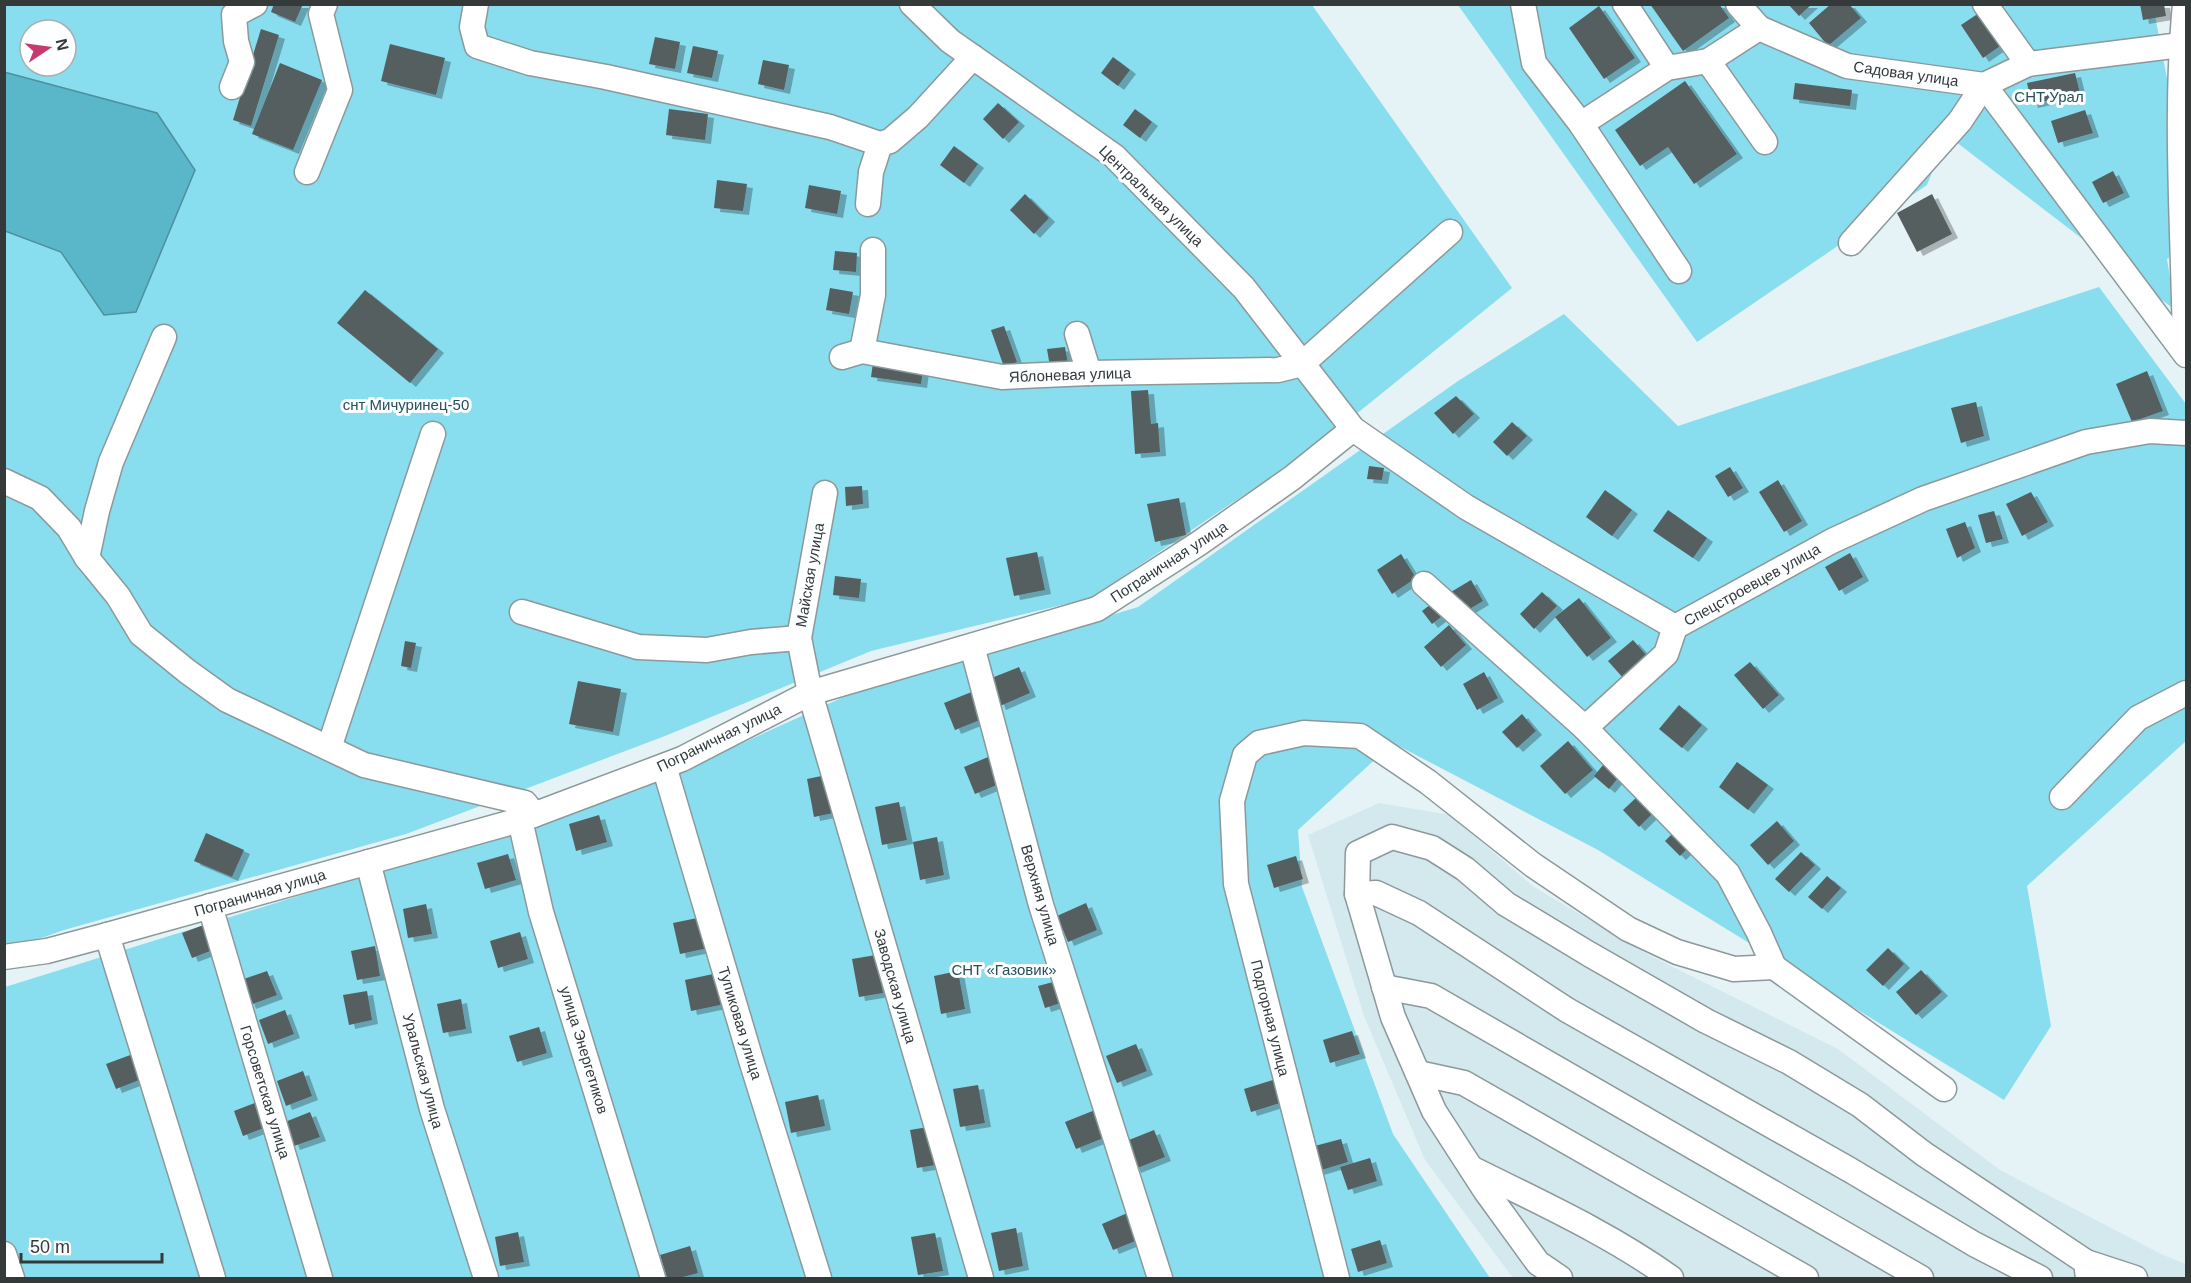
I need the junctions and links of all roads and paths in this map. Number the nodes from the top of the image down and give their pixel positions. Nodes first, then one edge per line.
1 (255, 4) edge
2 (325, 4) edge
3 (476, 4) edge
4 (912, 4) edge
5 (1523, 4) edge
6 (1625, 4) edge
7 (1738, 4) edge
8 (1985, 4) edge
9 (2185, 4) edge
10 (1759, 28) junction
11 (2184, 42) edge
12 (974, 57) junction
13 (1708, 61) junction
14 (2028, 64) junction
15 (1667, 68) junction
16 (1984, 85) junction
17 (232, 87) dead end
18 (1581, 124) junction
19 (1765, 142) dead end
20 (880, 144) junction
21 (307, 172) dead end
22 (868, 204) dead end
23 (1450, 232) dead end
24 (1851, 243) dead end
25 (873, 250) dead end
26 (1679, 272) dead end
27 (1077, 334) dead end
28 (164, 337) dead end
29 (2186, 354) edge
30 (1302, 364) junction
31 (1089, 373) junction
32 (1353, 429) junction
33 (2187, 433) edge
34 (433, 434) dead end
35 (4, 481) edge
36 (825, 493) dead end
37 (87, 558) junction
38 (1424, 584) dead end
39 (522, 612) dead end
40 (1675, 627) junction
41 (799, 638) junction
42 (972, 646) junction
43 (810, 693) junction
44 (2187, 693) edge
45 (1585, 728) junction
46 (329, 748) junction
47 (664, 766) junction
48 (2062, 797) dead end
49 (527, 818) junction
50 (369, 862) junction
51 (1357, 894) junction
52 (210, 906) junction
53 (107, 935) junction
54 (4, 957) edge
55 (1774, 967) junction
56 (1384, 987) junction
57 (1418, 1073) junction
58 (1944, 1089) dead end
59 (1470, 1168) junction
60 (4, 1254) edge
61 (2087, 1270) edge
62 (12, 1278) edge
63 (213, 1278) edge
64 (320, 1278) edge
65 (486, 1278) edge
66 (653, 1278) edge
67 (819, 1278) edge
68 (981, 1278) edge
69 (1160, 1278) edge
70 (1337, 1278) edge
71 (1560, 1278) edge
72 (1671, 1278) edge
73 (1806, 1278) edge
74 (1921, 1278) edge
75 (2040, 1278) edge
76 (2135, 1278) edge

1 - 17 street
2 - 21 street
3 - 20 street
4 - 12 street, Центральная улица
5 - 18 street
6 - 15 street
7 - 10 street, Садовая улица
8 - 14 street
9 - 11 street
10 - 13 street
10 - 16 street, Садовая улица
11 - 14 street
11 - 29 street
12 - 20 street
12 - 30 street, Центральная улица
13 - 15 street
13 - 19 street
14 - 16 street
15 - 18 street
16 - 24 street
16 - 29 street
18 - 26 street
20 - 22 street
23 - 30 street
25 - 31 street, Яблоневая улица
27 - 31 street
28 - 37 street
30 - 31 street, Яблоневая улица
30 - 32 street, Центральная улица
32 - 40 street, Спецстроевцев улица
32 - 42 street, Пограничная улица
33 - 40 street, Спецстроевцев улица
34 - 46 street
35 - 37 street
36 - 41 street, Майская улица
37 - 46 street
38 - 45 street
39 - 41 street
40 - 45 street
41 - 43 street, Майская улица
42 - 43 street, Пограничная улица
42 - 69 street, Верхняя улица
43 - 47 street, Пограничная улица
43 - 68 street, Заводская улица
44 - 48 street
45 - 55 street
46 - 49 street
47 - 49 street, Пограничная улица
47 - 67 street, Тупиковая улица
49 - 50 street, Пограничная улица
49 - 66 street, улица Энергетиков
50 - 52 street, Пограничная улица
50 - 65 street, Уральская улица
51 - 56 street
51 - 61 street
51 - 75 street
52 - 53 street, Пограничная улица
52 - 64 street, Горсоветская улица
53 - 54 street, Пограничная улица
53 - 63 street
55 - 58 street
55 - 70 street, Подгорная улица
56 - 57 street
56 - 74 street
57 - 59 street
57 - 73 street
59 - 71 street
59 - 72 street
60 - 62 street
61 - 76 street

